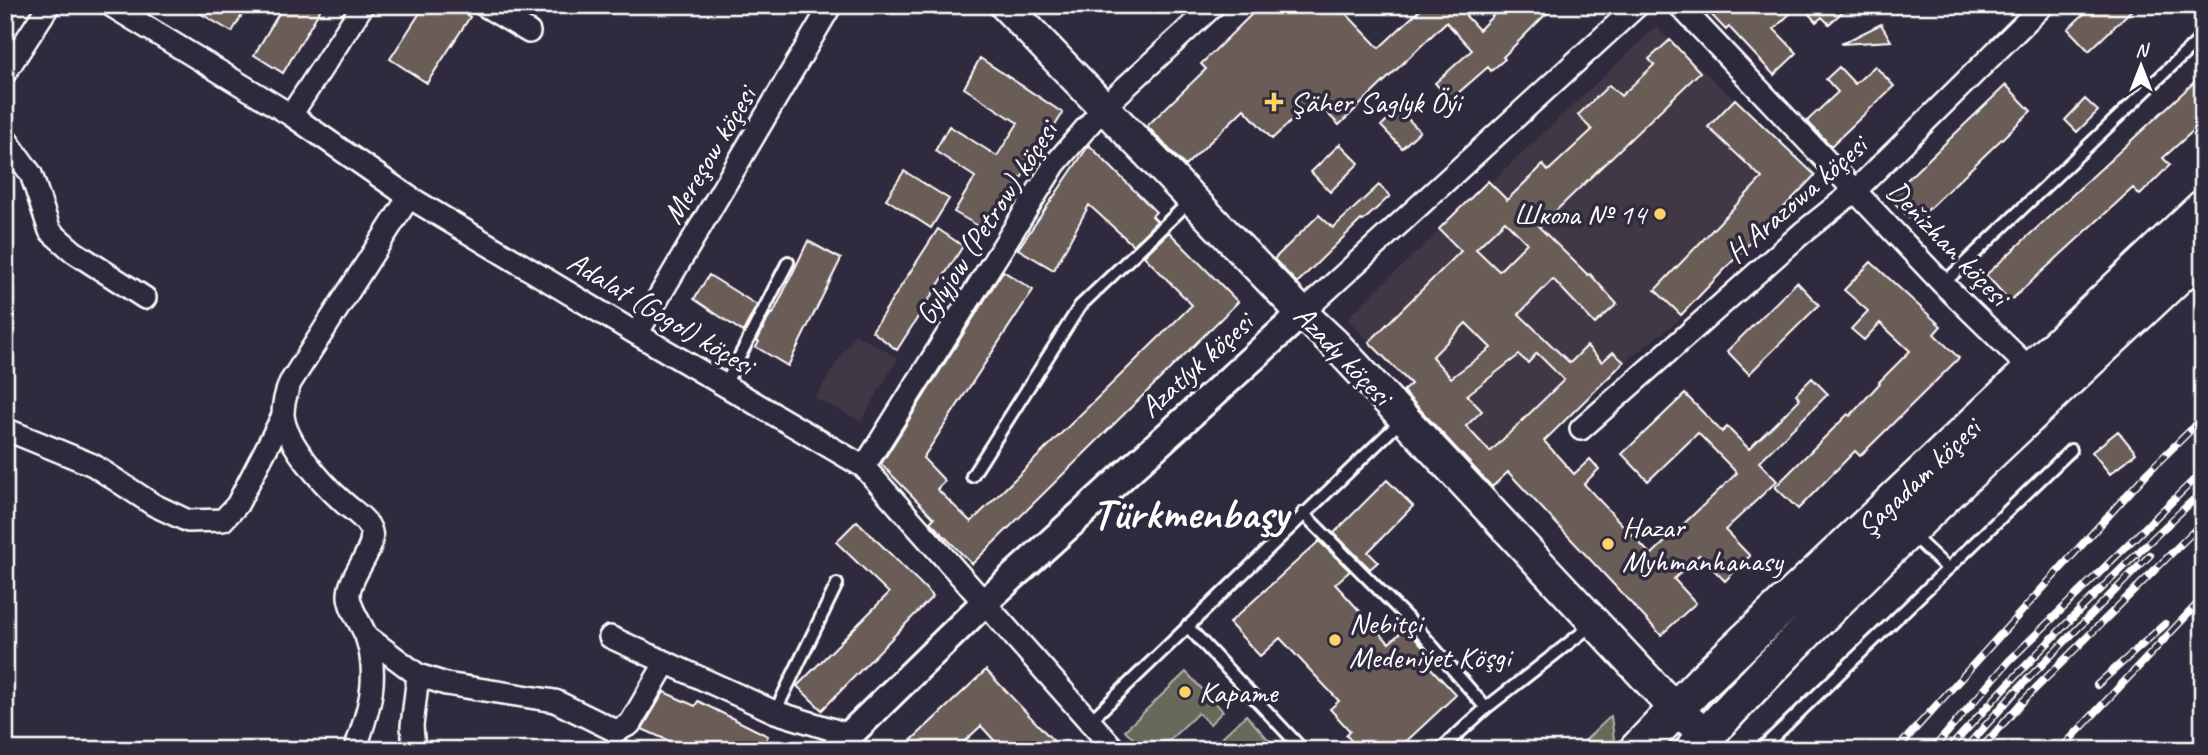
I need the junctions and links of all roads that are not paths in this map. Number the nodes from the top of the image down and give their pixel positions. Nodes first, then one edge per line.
1 (49, 5) edge
2 (110, 5) edge
3 (363, 5) edge
4 (484, 5) edge
5 (831, 5) edge
6 (1005, 5) edge
7 (1214, 5) edge
8 (1639, 5) edge
9 (1679, 5) edge
10 (2043, 5) edge
11 (528, 32) dead end
12 (2203, 36) edge
13 (5, 73) edge
14 (1104, 107) junction
15 (292, 115) junction
16 (5, 138) edge
17 (1856, 190) junction
18 (409, 197) junction
19 (1192, 199) junction
20 (2203, 208) edge
21 (2203, 252) edge
22 (788, 262) dead end
23 (1943, 284) junction
24 (145, 298) dead end
25 (1303, 313) junction
26 (637, 334) junction
27 (2030, 369) junction
28 (725, 385) junction
29 (283, 416) junction
30 (1404, 418) junction
31 (5, 429) edge
32 (1581, 429) dead end
33 (2071, 450) dead end
34 (864, 467) junction
35 (972, 476) dead end
36 (1303, 513) junction
37 (1909, 532) junction
38 (1948, 569) junction
39 (837, 584) dead end
40 (985, 602) junction
41 (1594, 623) junction
42 (1187, 626) junction
43 (366, 636) junction
44 (610, 637) dead end
45 (666, 662) junction
46 (418, 675) junction
47 (1486, 708) junction
48 (1676, 710) junction
49 (775, 712) junction
50 (1089, 722) junction
51 (842, 742) edge
52 (1705, 742) edge
53 (355, 750) edge
54 (414, 750) edge
55 (1115, 750) edge
56 (1303, 750) edge
57 (1440, 750) edge
58 (1637, 750) edge
59 (1760, 750) edge

1 - 13 street
2 - 15 street, Adalat (Gogol) köçesi
3 - 15 street
4 - 11 street
5 - 26 street, Mereşow köçesi
6 - 14 main road, Azady köçesi
7 - 14 street, Gylyjow (Petrow) köçesi
8 - 25 street, Azatlyk köçesi
9 - 17 street, Deňizhan köçesi
10 - 17 street, H Arazowa köçesi
12 - 23 lane
14 - 19 main road, Azady köçesi
14 - 34 street, Gylyjow (Petrow) köçesi
15 - 18 street, Adalat (Gogol) köçesi
16 - 24 street
17 - 23 street, Deňizhan köçesi
17 - 32 street, H Arazowa köçesi
18 - 26 street, Adalat (Gogol) köçesi
18 - 29 street
19 - 25 main road, Azady köçesi
19 - 35 lane
20 - 27 highway, Şagadam köçesi
21 - 37 highway, Şagadam köçesi
22 - 28 lane
23 - 27 street, Deňizhan köçesi
25 - 30 main road, Azady köçesi
25 - 40 street, Azatlyk köçesi
26 - 28 street, Adalat (Gogol) köçesi
27 - 48 highway, Şagadam köçesi
28 - 34 street, Adalat (Gogol) köçesi
29 - 31 street
29 - 43 street
30 - 36 lane
30 - 41 main road, Azady köçesi
33 - 38 lane
34 - 40 street, Adalat (Gogol) köçesi
36 - 42 lane
36 - 47 lane
37 - 38 lane
37 - 52 highway, Şagadam köçesi
38 - 59 lane
39 - 49 lane
40 - 50 street, Adalat (Gogol) köçesi
40 - 51 street, Azatlyk köçesi
41 - 47 lane
41 - 48 main road, Azady köçesi
42 - 50 lane
42 - 56 lane
43 - 46 street
43 - 53 street
44 - 45 street
45 - 46 street
45 - 49 street
46 - 54 street
47 - 57 lane
48 - 52 main road, Azady köçesi
48 - 58 highway, Şagadam köçesi
49 - 51 street
50 - 55 street, Adalat (Gogol) köçesi

